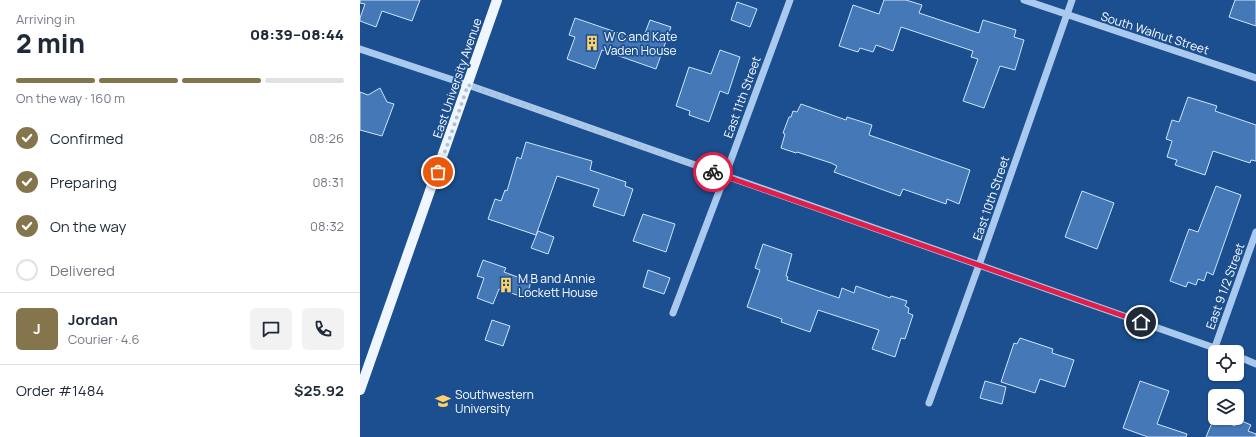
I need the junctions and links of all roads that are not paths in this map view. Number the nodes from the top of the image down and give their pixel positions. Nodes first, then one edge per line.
1 (497, 0) edge
2 (790, 0) edge
3 (1024, 0) edge
4 (1072, 0) edge
5 (1067, 15) junction
6 (360, 49) edge
7 (1256, 78) edge
8 (468, 85) junction
9 (725, 176) junction
10 (1256, 232) edge
11 (980, 265) junction
12 (673, 313) dead end
13 (1216, 345) edge
14 (1208, 346) edge
15 (1244, 359) edge
16 (1256, 364) edge
17 (360, 390) edge
18 (929, 403) dead end

1 - 8 main road, East University Avenue
2 - 9 street, East 11th Street
3 - 5 street, South Walnut Street
4 - 5 street, East 10th Street
5 - 7 street, South Walnut Street
5 - 11 street, East 10th Street
6 - 8 street
8 - 9 street
8 - 17 main road, East University Avenue
9 - 11 street
9 - 12 street, East 11th Street
10 - 13 street, East 9 1/2 Street
11 - 14 street
11 - 18 street, East 10th Street
15 - 16 street

